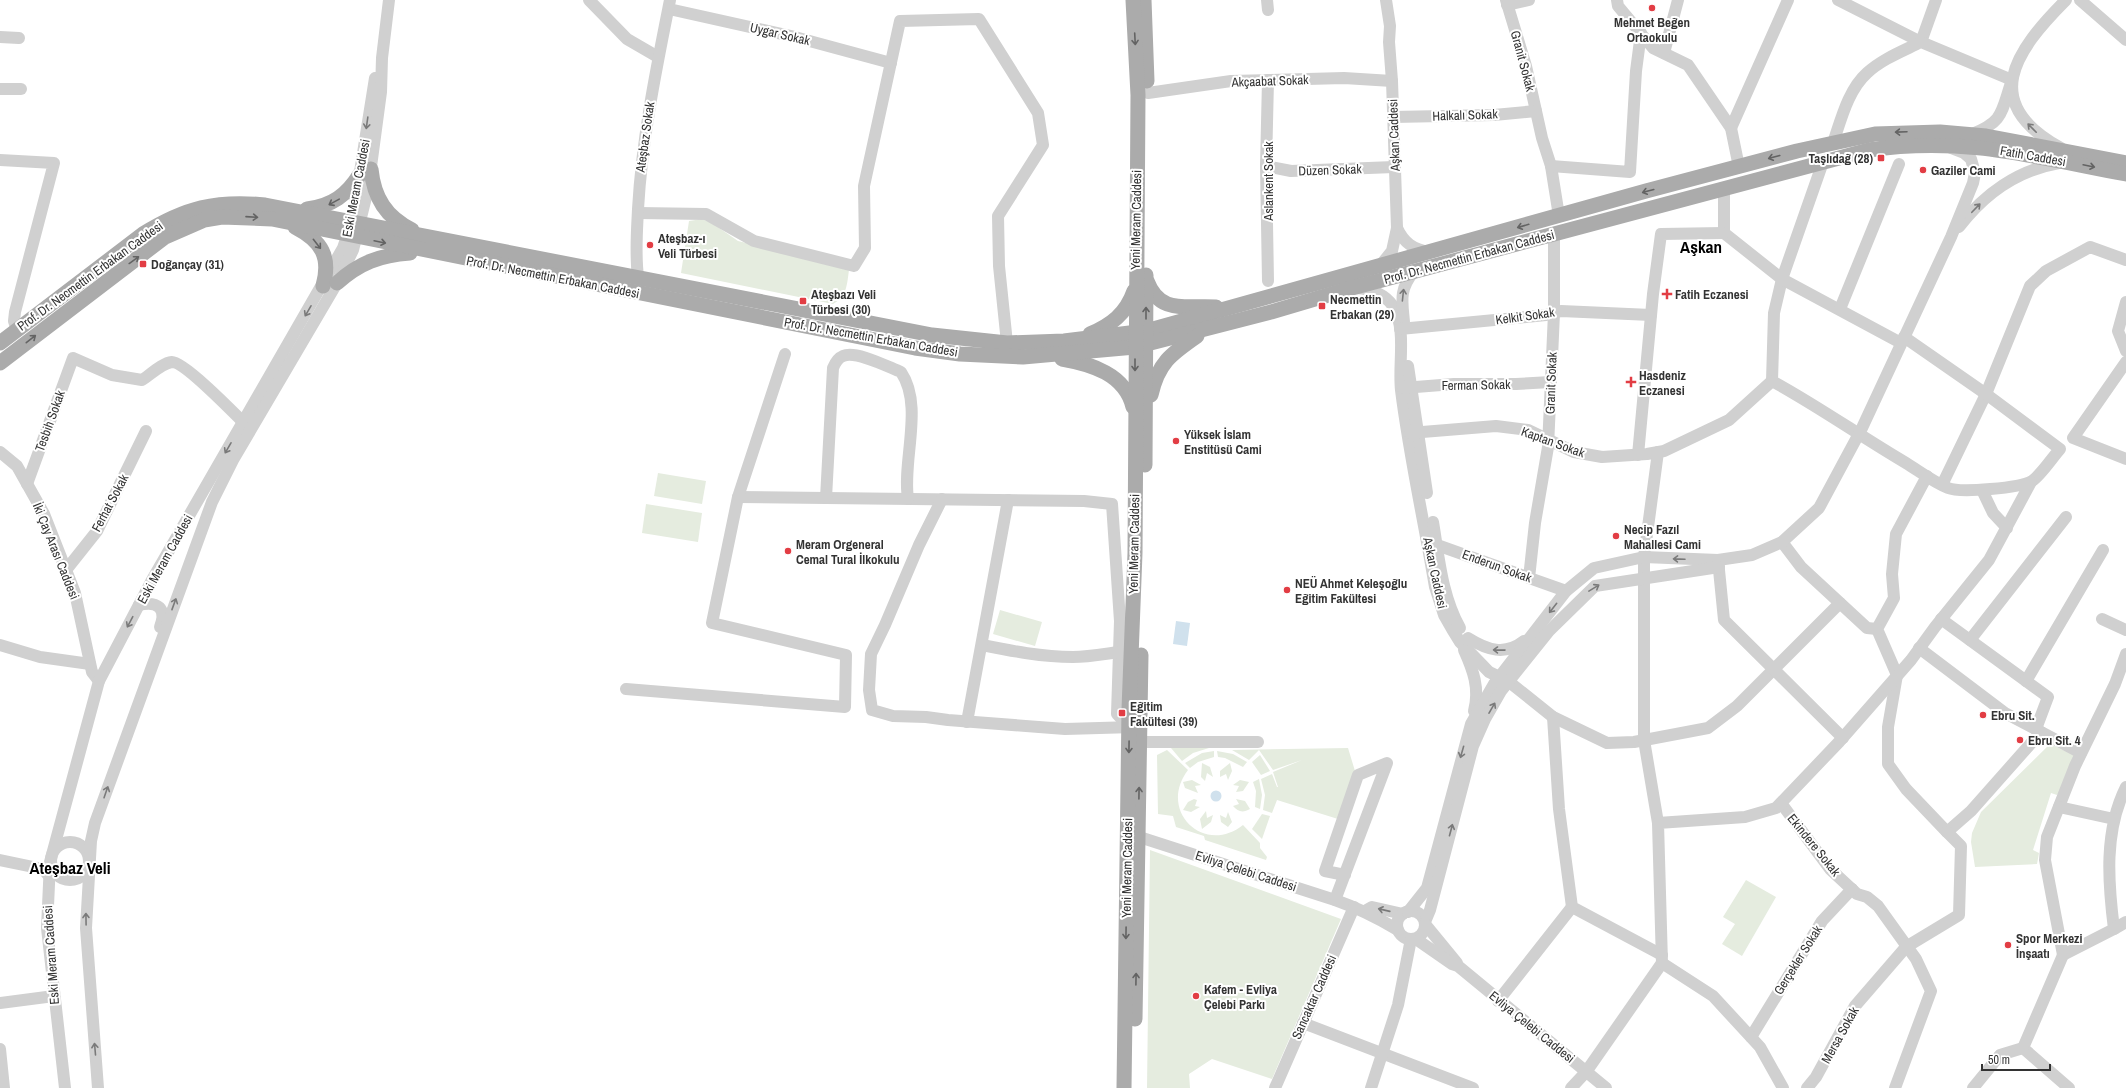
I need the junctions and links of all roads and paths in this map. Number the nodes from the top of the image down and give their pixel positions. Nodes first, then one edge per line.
1 (389, 0) edge
2 (589, 0) edge
3 (1133, 0) edge
4 (1144, 0) edge
5 (1379, 0) edge
6 (1386, 0) edge
7 (1529, 0) edge
8 (1617, 0) edge
9 (1678, 0) edge
10 (1788, 0) edge
11 (1838, 0) edge
12 (1936, 0) edge
13 (2066, 0) edge
14 (2080, 0) edge
15 (1507, 3) edge
16 (670, 4) edge
17 (1641, 33) junction
18 (0, 37) edge
19 (19, 38) dead end
20 (2126, 40) edge
21 (1389, 42) junction
22 (1921, 42) junction
23 (1664, 54) junction
24 (658, 57) junction
25 (891, 63) junction
26 (1268, 80) junction
27 (2012, 80) junction
28 (1392, 81) junction
29 (0, 89) edge
30 (21, 89) dead end
31 (1148, 93) junction
32 (1536, 111) junction
33 (1393, 117) junction
34 (1731, 128) junction
35 (1972, 134) junction
36 (1940, 138) junction
37 (1833, 143) junction
38 (2064, 156) junction
39 (0, 160) edge
40 (1823, 162) junction
41 (2126, 162) edge
42 (1899, 164) dead end
43 (1266, 166) junction
44 (1551, 166) junction
45 (1394, 167) junction
46 (1739, 167) junction
47 (366, 172) junction
48 (2126, 174) edge
49 (1724, 189) junction
50 (294, 210) junction
51 (638, 213) junction
52 (1559, 216) junction
53 (272, 219) junction
54 (1397, 228) junction
55 (355, 229) junction
56 (1724, 233) junction
57 (1554, 235) junction
58 (426, 237) junction
59 (1951, 237) junction
60 (428, 252) junction
61 (1429, 252) junction
62 (2126, 260) edge
63 (1380, 266) junction
64 (1414, 271) junction
65 (638, 276) junction
66 (1141, 279) junction
67 (1782, 279) junction
68 (1268, 281) dead end
69 (330, 285) junction
70 (1352, 288) junction
71 (2126, 302) edge
72 (1229, 308) junction
73 (1840, 310) junction
74 (1554, 313) junction
75 (1651, 315) junction
76 (1208, 328) junction
77 (1402, 329) junction
78 (17, 330) junction
79 (1080, 339) junction
80 (1141, 339) junction
81 (1903, 340) junction
82 (0, 343) edge
83 (1008, 344) junction
84 (2126, 351) edge
85 (785, 354) dead end
86 (1045, 356) junction
87 (2126, 362) edge
88 (0, 363) edge
89 (1772, 381) junction
90 (1551, 382) junction
91 (1406, 388) junction
92 (1986, 394) junction
93 (1141, 414) junction
94 (243, 422) junction
95 (146, 431) dead end
96 (1413, 432) junction
97 (1858, 435) junction
98 (2073, 438) junction
99 (1548, 441) junction
100 (2060, 450) junction
101 (0, 452) edge
102 (1658, 452) junction
103 (1638, 455) junction
104 (2126, 459) edge
105 (1927, 476) junction
106 (2031, 482) junction
107 (27, 484) junction
108 (1942, 485) junction
109 (1982, 490) junction
110 (738, 497) junction
111 (826, 498) junction
112 (908, 499) junction
113 (942, 499) junction
114 (1008, 500) junction
115 (2066, 517) dead end
116 (2007, 528) junction
117 (1782, 542) junction
118 (1433, 545) junction
119 (2103, 550) dead end
120 (1644, 557) junction
121 (1718, 564) junction
122 (66, 570) junction
123 (1528, 578) junction
124 (1644, 578) junction
125 (1566, 591) junction
126 (1840, 603) junction
127 (139, 605) junction
128 (1941, 619) junction
129 (2102, 619) dead end
130 (1877, 629) junction
131 (2126, 630) edge
132 (1530, 637) junction
133 (1464, 640) junction
134 (1970, 640) junction
135 (0, 645) edge
136 (982, 646) junction
137 (1919, 648) junction
138 (1119, 652) junction
139 (2126, 654) edge
140 (90, 664) junction
141 (1773, 669) junction
142 (1897, 675) junction
143 (1505, 679) junction
144 (99, 681) junction
145 (2026, 681) junction
146 (626, 689) dead end
147 (1553, 717) junction
148 (132, 718) junction
149 (967, 722) junction
150 (1471, 724) junction
151 (1134, 726) junction
152 (2038, 731) junction
153 (1843, 738) junction
154 (1644, 740) junction
155 (1140, 742) junction
156 (1258, 742) dead end
157 (2081, 753) junction
158 (2126, 787) edge
159 (1781, 803) junction
160 (2059, 807) junction
161 (2114, 819) junction
162 (1658, 823) junction
163 (1947, 832) junction
164 (1133, 835) junction
165 (0, 860) edge
166 (49, 876) junction
167 (1345, 876) junction
168 (1852, 889) junction
169 (1335, 900) junction
170 (1572, 907) junction
171 (1359, 909) junction
172 (1405, 913) junction
173 (2126, 922) edge
174 (1425, 923) junction
175 (2114, 929) junction
176 (1398, 930) junction
177 (1413, 939) junction
178 (1906, 947) junction
179 (2063, 955) junction
180 (1662, 959) junction
181 (1458, 966) junction
182 (54, 996) junction
183 (1498, 1000) junction
184 (0, 1003) edge
185 (1303, 1023) junction
186 (1750, 1037) junction
187 (2023, 1048) junction
188 (0, 1049) edge
189 (1382, 1054) junction
190 (1586, 1072) junction
191 (4, 1088) edge
192 (65, 1088) edge
193 (98, 1088) edge
194 (1124, 1088) edge
195 (1134, 1088) edge
196 (1275, 1088) edge
197 (1371, 1088) edge
198 (1473, 1088) edge
199 (1571, 1088) edge
200 (1606, 1088) edge
201 (1783, 1088) edge
202 (1806, 1088) edge
203 (1895, 1088) edge
204 (1973, 1088) edge
205 (2069, 1088) edge

1 - 47 street, Eski Meram Caddesi
2 - 24 street
3 -> 66 main road, Yeni Meram Caddesi
4 - 31 main road, Yeni Meram Caddesi
5 - 21 street, Aşkan Caddesi
6 - 21 street, Aşkan Caddesi
7 - 15 street
8 - 17 street
9 - 23 street
10 - 34 street
11 - 22 street
12 - 22 street
13 - 27 street
14 - 20 street
15 - 32 street, Granit Sokak
16 - 24 street, Ateşbaz Sokak
16 - 25 street, Uygar Sokak
17 - 23 street
17 - 44 street
18 - 19 street
21 - 28 street, Aşkan Caddesi
22 - 27 street
22 - 37 street
23 - 34 street
24 - 51 street, Ateşbaz Sokak
25 - 51 street
25 - 83 street
26 - 28 street, Akçaabat Sokak
26 - 31 street, Akçaabat Sokak
26 - 43 street, Aslankent Sokak
27 - 35 street
38 -> 27 street
28 - 33 street, Aşkan Caddesi
29 - 30 street
31 - 66 main road, Yeni Meram Caddesi
32 - 33 street, Halkalı Sokak
32 - 44 street, Granit Sokak
33 - 45 street, Aşkan Caddesi
34 - 46 street
35 - 36 main road, Fatih Caddesi
35 - 38 main road, Fatih Caddesi
36 -> 37 main road, Prof. Dr. Necmettin Erbakan Caddesi
36 - 38 main road, Fatih Caddesi
36 - 40 main road, Prof. Dr. Necmettin Erbakan Caddesi
36 - 59 street
37 -> 46 main road, Prof. Dr. Necmettin Erbakan Caddesi
38 - 41 main road, Fatih Caddesi
38 -> 48 main road, Fatih Caddesi
59 -> 38 street
39 - 78 street
40 - 49 main road, Prof. Dr. Necmettin Erbakan Caddesi
40 - 67 street
42 - 73 street
43 - 45 street, Düzen Sokak
43 - 68 street, Aslankent Sokak
44 - 52 street, Granit Sokak
45 - 54 street, Aşkan Caddesi
46 -> 52 main road, Prof. Dr. Necmettin Erbakan Caddesi
47 -> 50 main road
47 - 55 street, Eski Meram Caddesi
47 - 58 main road
49 - 56 street
49 - 57 main road, Prof. Dr. Necmettin Erbakan Caddesi
50 - 55 main road, Prof. Dr. Necmettin Erbakan Caddesi
50 - 78 main road, Prof. Dr. Necmettin Erbakan Caddesi
51 - 65 street, Ateşbaz Sokak
52 -> 61 main road, Prof. Dr. Necmettin Erbakan Caddesi
53 - 55 main road, Prof. Dr. Necmettin Erbakan Caddesi
53 -> 69 main road
88 -> 53 main road, Prof. Dr. Necmettin Erbakan Caddesi
54 - 61 street
54 - 63 street, Aşkan Caddesi
55 - 58 main road, Prof. Dr. Necmettin Erbakan Caddesi
55 -> 60 main road, Prof. Dr. Necmettin Erbakan Caddesi
55 - 69 street, Eski Meram Caddesi
56 - 67 street
56 - 75 street
57 - 64 main road, Prof. Dr. Necmettin Erbakan Caddesi
57 - 74 street, Granit Sokak
58 - 65 main road, Prof. Dr. Necmettin Erbakan Caddesi
59 - 81 street
60 - 69 main road
60 - 86 main road, Prof. Dr. Necmettin Erbakan Caddesi
61 - 63 main road, Prof. Dr. Necmettin Erbakan Caddesi
62 - 92 street
63 - 72 main road, Prof. Dr. Necmettin Erbakan Caddesi
64 - 70 main road, Prof. Dr. Necmettin Erbakan Caddesi
77 -> 64 street, Aşkan Caddesi
65 - 83 main road, Prof. Dr. Necmettin Erbakan Caddesi
66 - 72 main road
66 - 79 main road
66 - 80 main road, Yeni Meram Caddesi
67 - 73 street
67 - 89 street
69 -> 94 street, Eski Meram Caddesi
148 -> 69 street, Eski Meram Caddesi
70 - 76 main road, Prof. Dr. Necmettin Erbakan Caddesi
70 - 77 street, Aşkan Caddesi
71 - 84 street
72 - 80 main road, Prof. Dr. Necmettin Erbakan Caddesi
73 - 81 street
74 - 75 street, Kelkit Sokak
74 - 77 street, Kelkit Sokak
74 - 90 street, Granit Sokak
75 - 103 street
76 - 80 main road, Prof. Dr. Necmettin Erbakan Caddesi
76 - 93 main road
77 - 91 street, Aşkan Caddesi
78 - 82 main road, Prof. Dr. Necmettin Erbakan Caddesi
79 - 80 main road, Prof. Dr. Necmettin Erbakan Caddesi
79 - 83 main road, Prof. Dr. Necmettin Erbakan Caddesi
80 - 86 main road, Prof. Dr. Necmettin Erbakan Caddesi
80 - 93 main road, Yeni Meram Caddesi
81 - 92 street
81 - 97 street
85 - 110 street
86 - 93 main road
87 - 98 street
89 - 97 street
89 - 102 street, Kaptan Sokak
90 - 91 street, Ferman Sokak
90 - 99 street, Granit Sokak
91 - 96 street, Aşkan Caddesi
92 - 100 street
92 - 108 street
93 - 151 main road, Yeni Meram Caddesi
94 - 107 street, Tesbih Sokak
94 -> 127 street, Eski Meram Caddesi
95 - 122 street, Ferhat Sokak
96 - 99 street, Kaptan Sokak
96 - 118 street, Aşkan Caddesi
97 - 105 street
97 - 117 street
98 - 100 street
98 - 104 street
99 - 103 street, Kaptan Sokak
99 - 123 street, Granit Sokak
100 - 106 street
101 - 107 street, İki Çay Arası Caddesi
102 - 103 street, Kaptan Sokak
102 - 120 street
105 - 108 street
105 - 130 street
106 - 109 street
106 - 116 street
107 - 122 street, İki Çay Arası Caddesi
108 - 109 street
109 - 116 street
110 - 111 street
110 - 146 street
111 - 112 street
111 - 112 street
112 - 113 street
113 - 114 street
113 - 149 street
114 - 136 street
114 - 138 street
115 - 134 street
116 - 128 street
117 - 121 street
117 - 126 street
118 - 123 street, Enderun Sokak
118 - 133 street, Aşkan Caddesi
119 - 145 street
121 -> 120 street
120 - 124 street
120 - 125 street
121 - 124 street
121 - 141 street
122 - 140 street, İki Çay Arası Caddesi
123 - 125 street, Enderun Sokak
143 -> 124 street
124 - 154 street
125 -> 132 street
126 - 130 street
126 - 141 street, Aşkan Caddesi
127 -> 144 street, Eski Meram Caddesi
127 - 148 street
128 - 134 street
128 - 137 street
129 - 131 street
130 - 142 street
132 -> 133 street
132 - 143 street
133 - 143 street, Aşkan Caddesi
133 - 150 street
134 - 145 street
135 - 140 street
136 - 138 street
136 - 149 street
137 - 142 street
137 - 152 street
138 - 151 street
139 - 157 street
140 - 144 street, İki Çay Arası Caddesi
141 - 153 street
141 - 154 street, Aşkan Caddesi
142 - 153 street
142 - 163 street
143 - 147 street, Aşkan Caddesi
143 - 150 street
174 -> 143 street
144 - 166 street, Eski Meram Caddesi
145 - 152 street
147 - 154 street, Aşkan Caddesi
147 - 170 street
193 -> 148 street, Eski Meram Caddesi
149 - 151 street
150 -> 172 street
151 - 155 main road, Yeni Meram Caddesi
151 -> 164 main road, Yeni Meram Caddesi
152 - 157 street
152 - 163 street
153 - 159 street
154 - 162 street
155 - 156 street
164 -> 155 main road, Yeni Meram Caddesi
157 - 160 street
158 - 161 street
159 - 162 street
159 - 168 street, Ekindere Sokak
160 - 161 street
160 - 179 street
161 - 175 street
162 - 180 street
163 - 178 street, Mersa Sokak
164 - 169 street, Evliya Çelebi Caddesi
164 -> 194 main road, Yeni Meram Caddesi
195 -> 164 main road, Yeni Meram Caddesi
165 - 166 street
166 - 182 street, Eski Meram Caddesi
167 - 167 street
167 - 169 street
168 - 178 street, Ekindere Sokak
168 - 186 street, Gerçekler Sokak
169 - 171 street, Evliya Çelebi Caddesi
170 - 180 street
170 - 183 street
172 -> 171 street, Evliya Çelebi Caddesi
171 - 176 street, Evliya Çelebi Caddesi
171 - 185 street, Sancaktar Caddesi
172 - 174 street
172 - 176 street
173 - 175 street
174 - 177 street
174 - 181 street, Evliya Çelebi Caddesi
175 - 179 street
176 - 177 street
177 - 181 street, Evliya Çelebi Caddesi
177 - 189 street
178 - 202 street, Mersa Sokak
178 - 203 street, Ekindere Sokak
179 - 187 street
180 - 186 street
180 - 190 street
181 - 183 street, Evliya Çelebi Caddesi
182 - 184 street
182 - 192 street, Eski Meram Caddesi
183 - 190 street, Evliya Çelebi Caddesi
185 - 189 street
185 - 196 street, Sancaktar Caddesi
186 - 201 street
187 - 204 street
187 - 205 street
188 - 191 street
189 - 197 street
189 - 198 street
190 - 199 street
190 - 200 street, Evliya Çelebi Caddesi

